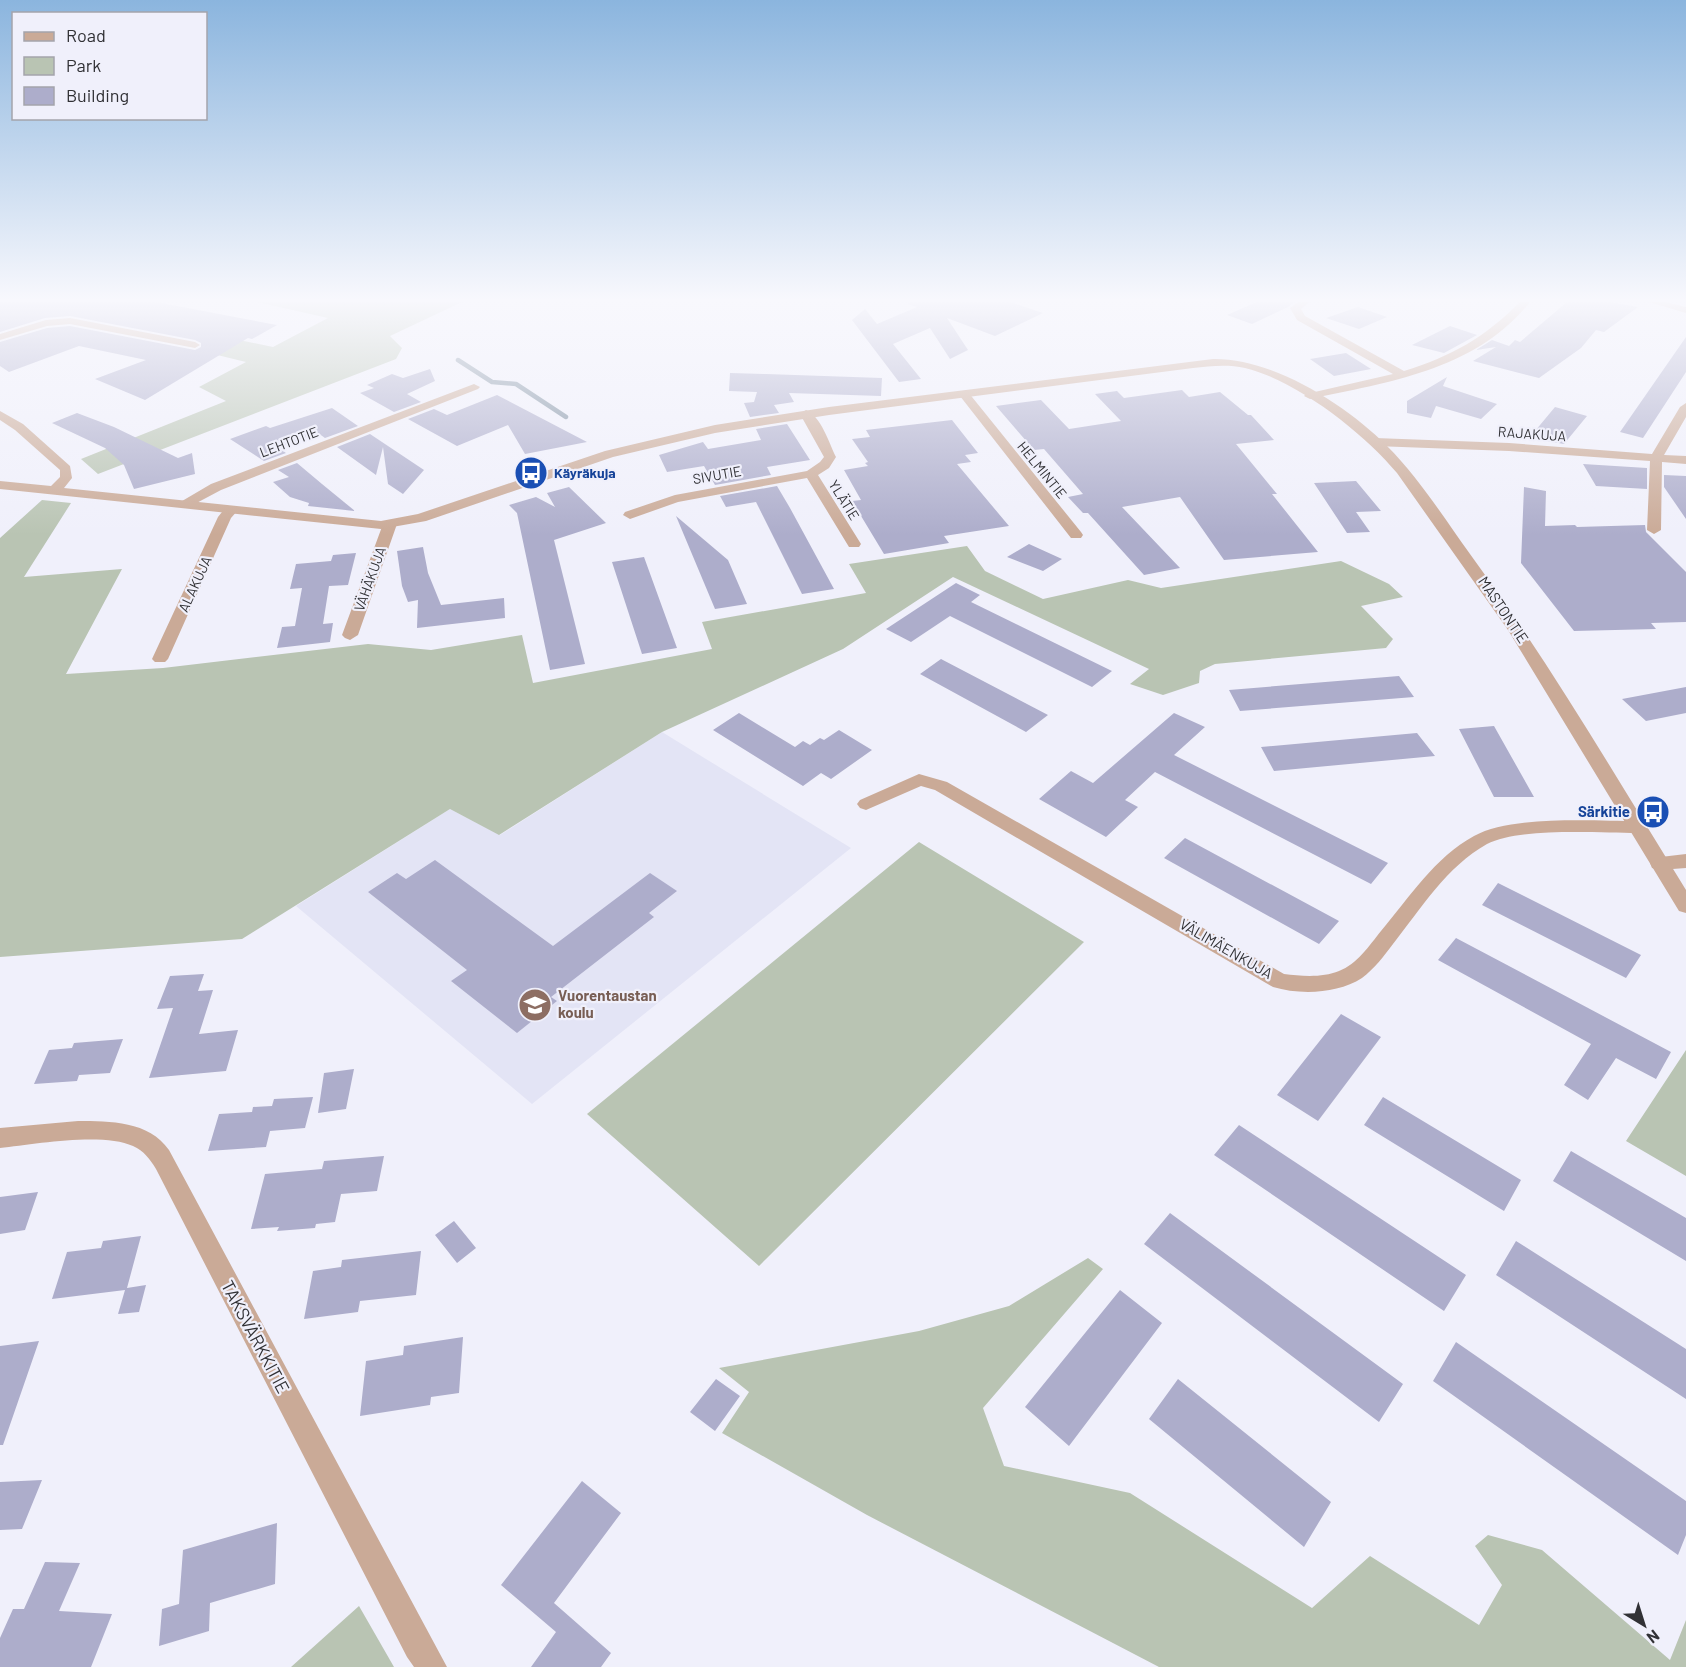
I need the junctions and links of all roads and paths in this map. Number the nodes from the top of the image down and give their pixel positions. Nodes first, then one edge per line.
1 (1077, 380) edge
2 (1279, 380) edge
3 (1387, 380) edge
4 (474, 387) dead end
5 (964, 394) junction
6 (1310, 396) junction
7 (1686, 407) edge
8 (806, 414) junction
9 (0, 415) edge
10 (1375, 442) junction
11 (1656, 457) junction
12 (1686, 460) edge
13 (811, 474) junction
14 (0, 485) edge
15 (55, 490) junction
16 (184, 504) junction
17 (231, 510) junction
18 (630, 514) dead end
19 (390, 524) junction
20 (1654, 530) dead end
21 (1076, 536) dead end
22 (854, 544) dead end
23 (350, 634) dead end
24 (160, 658) dead end
25 (866, 804) dead end
26 (1637, 826) junction
27 (1686, 861) edge
28 (1659, 863) junction
29 (1686, 906) edge
30 (0, 1138) edge
31 (432, 1667) edge

1 - 5 street, MASTONTIE
2 - 6 street, MASTONTIE
3 - 6 street
4 - 16 street, LEHTOTIE
5 - 8 street
5 - 21 street, HELMINTIE
6 - 10 street, MASTONTIE
7 - 11 street
8 - 13 street, YLÄTIE
8 - 19 street
9 - 15 street
10 - 11 street, RAJAKUJA
10 - 26 street, MASTONTIE
11 - 12 street, RAJAKUJA
11 - 20 street
13 - 18 street, SIVUTIE
13 - 22 street, YLÄTIE
14 - 15 street
15 - 16 street
16 - 17 street
17 - 19 street
17 - 24 street, ALAKUJA
19 - 23 street, VÄHÄKUJA
25 - 26 street, VÄLIMÄENKUJA
26 - 28 street, MASTONTIE
27 - 28 street
28 - 29 street, MASTONTIE
30 - 31 street, TAKSVÄRKKITIE

